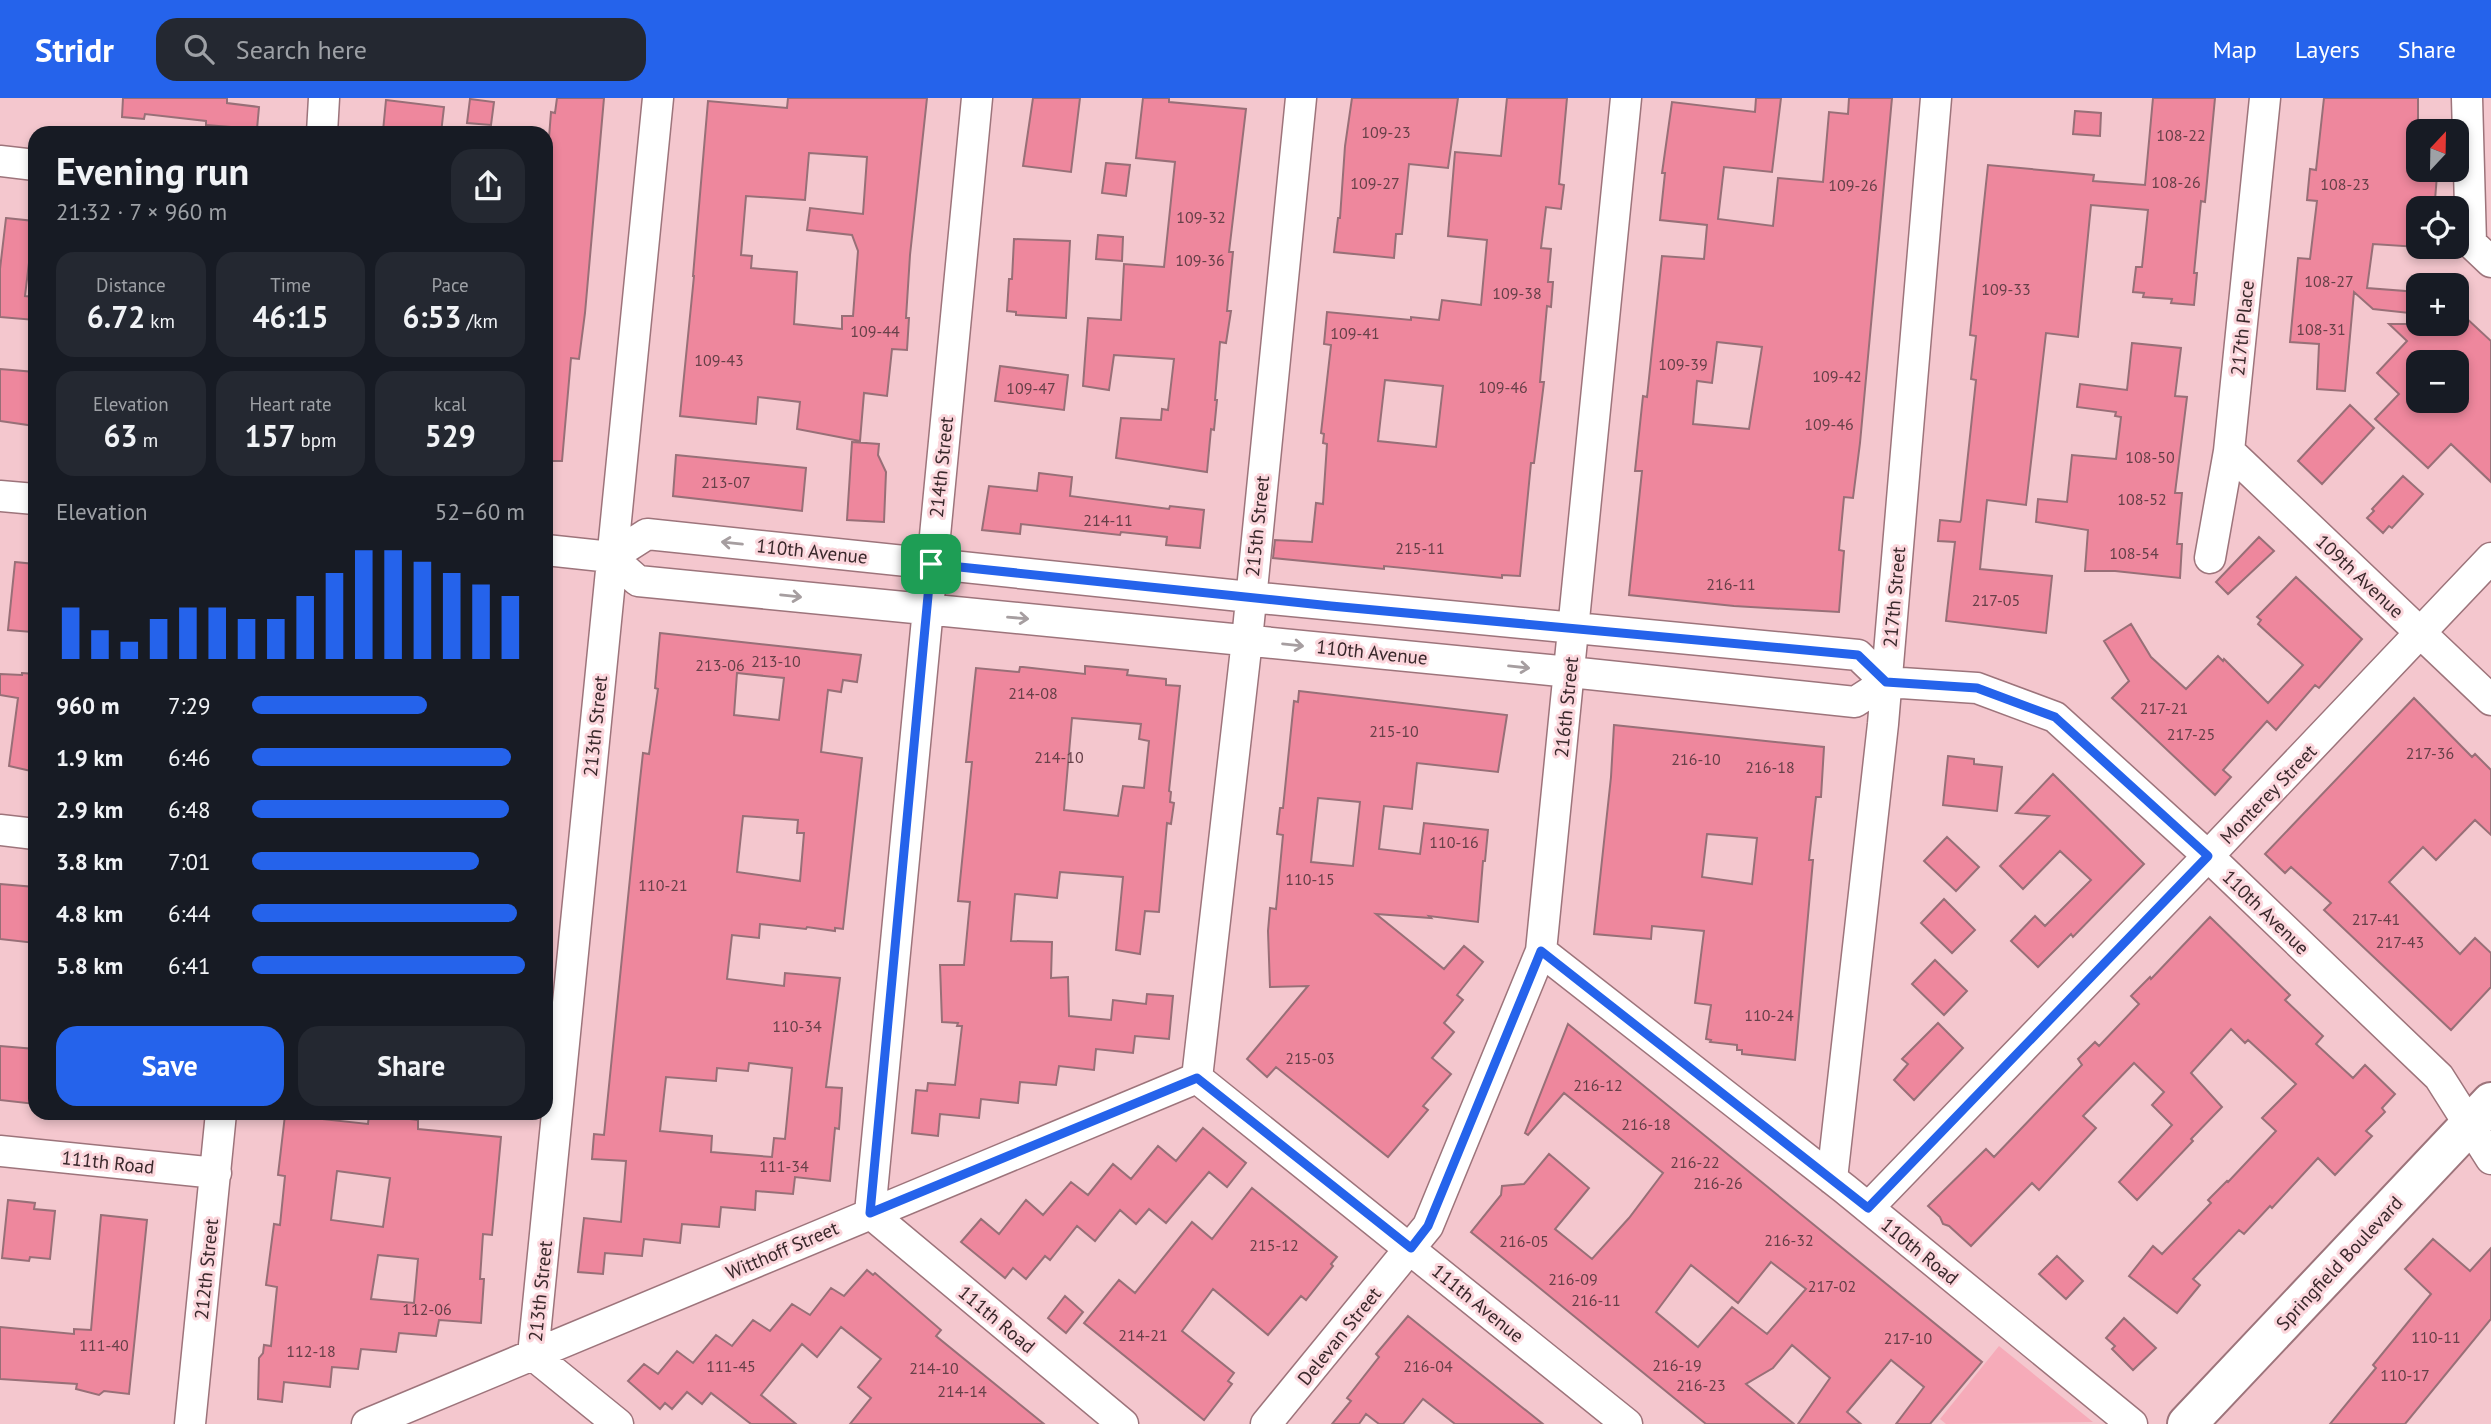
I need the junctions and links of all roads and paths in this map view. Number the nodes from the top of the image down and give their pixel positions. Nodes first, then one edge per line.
1 (324, 98) edge
2 (658, 98) edge
3 (977, 98) edge
4 (1301, 98) edge
5 (1626, 98) edge
6 (1936, 98) edge
7 (2266, 98) edge
8 (2467, 98) edge
9 (322, 126) edge
10 (0, 161) edge
11 (28, 164) edge
12 (2491, 262) edge
13 (2229, 451) junction
14 (0, 496) edge
15 (28, 498) edge
16 (553, 551) edge
17 (611, 557) junction
18 (2210, 558) dead end
19 (2491, 558) edge
20 (931, 564) junction
21 (1250, 597) junction
22 (927, 609) junction
23 (1573, 629) junction
24 (2421, 634) junction
25 (1247, 640) junction
26 (1570, 672) junction
27 (1886, 682) junction
28 (2491, 700) edge
29 (0, 830) edge
30 (28, 833) edge
31 (2208, 856) junction
32 (1541, 951) junction
33 (1197, 1078) junction
34 (2480, 1113) edge
35 (220, 1120) edge
36 (0, 1151) edge
37 (2491, 1158) edge
38 (216, 1173) junction
39 (1832, 1179) junction
40 (1868, 1208) junction
41 (870, 1213) junction
42 (1411, 1248) junction
43 (533, 1355) junction
44 (190, 1424) edge
45 (367, 1424) edge
46 (618, 1424) edge
47 (1123, 1424) edge
48 (1266, 1424) edge
49 (1627, 1424) edge
50 (2132, 1424) edge
51 (2187, 1424) edge

1 - 9 street
2 - 17 street, 213th Street
3 - 20 street, 214th Street
4 - 21 street, 215th Street
5 - 23 street, 216th Street
6 - 27 street, 217th Street
7 - 13 street, 217th Place
8 - 12 street
10 - 11 street
13 - 18 street, 217th Place
13 - 24 street, 109th Avenue
14 - 15 street
16 - 17 street
20 -> 17 street, 110th Avenue
17 -> 22 street, 110th Avenue
17 - 43 street, 213th Street
19 - 24 street, Monterey Street
20 - 21 street, 110th Avenue
20 - 22 street, 214th Street
21 - 23 street, 110th Avenue
21 - 25 street, 215th Street
22 -> 25 street, 110th Avenue
22 - 41 street, 214th Street
23 - 26 street, 216th Street
23 - 27 street, 110th Avenue
24 - 28 street, 109th Avenue
24 - 31 street, Monterey Street
25 -> 26 street, 110th Avenue
25 - 33 street, 215th Street
26 - 27 street, 110th Avenue
26 - 32 street, 216th Street
27 - 31 street, 110th Avenue
27 - 39 street, 217th Street
29 - 30 street
31 - 34 street, 110th Avenue
31 - 40 street, Monterey Street
32 - 39 street, 110th Road
32 - 42 street, 216th Street
33 - 41 street, Witthoff Street
33 - 42 street, 111th Avenue
34 - 37 street, 110th Avenue
34 - 51 main road, Springfield Boulevard
35 - 38 street, 212th Street
36 - 38 street, 111th Road
38 - 44 street, 212th Street
39 - 40 street, 110th Road
40 - 50 street, 110th Road
41 - 43 street, Witthoff Street
41 - 47 street, 111th Road
42 - 48 street, Delevan Street
42 - 49 street, 111th Avenue
43 - 45 street, Witthoff Street
43 - 46 street

